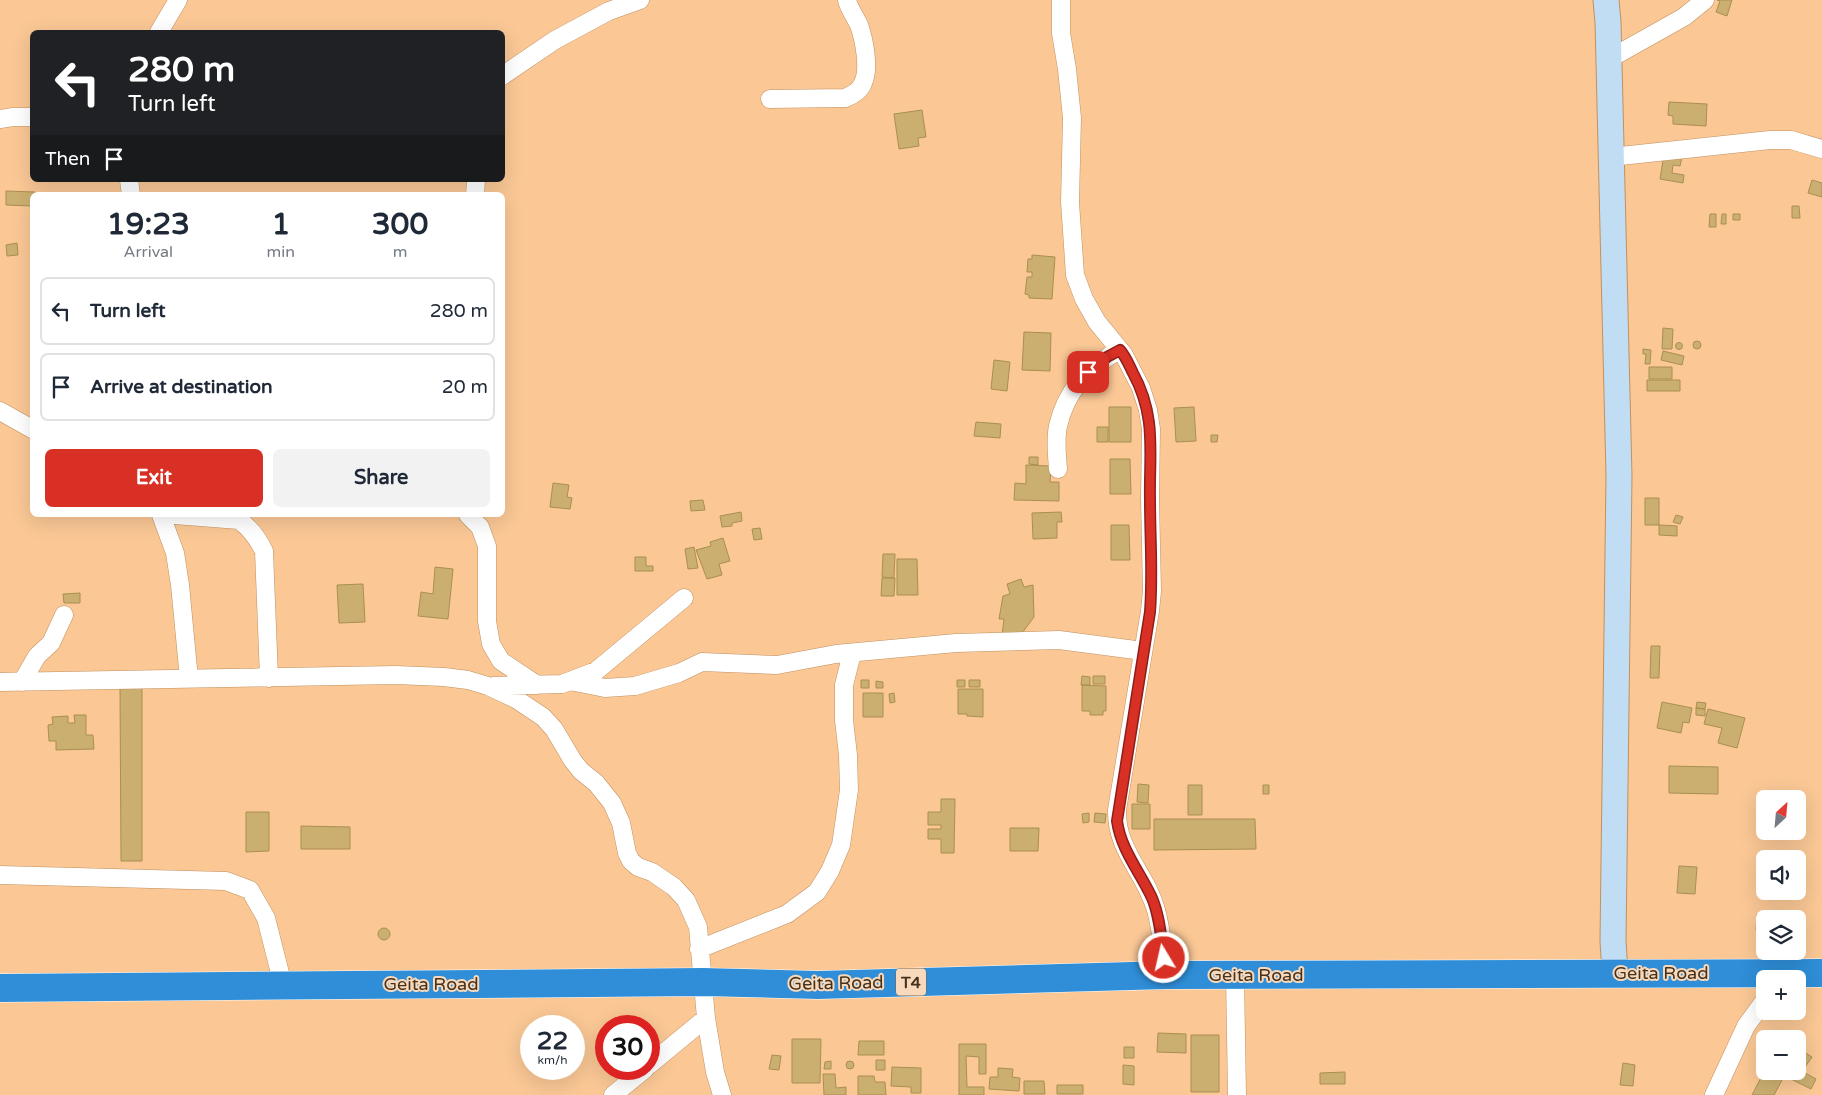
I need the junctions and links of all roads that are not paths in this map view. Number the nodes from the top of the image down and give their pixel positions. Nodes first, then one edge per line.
1 (178, 0) edge
2 (640, 0) edge
3 (847, 0) edge
4 (1062, 0) edge
5 (1606, 0) edge
6 (1704, 0) edge
7 (160, 30) edge
8 (1609, 59) junction
9 (505, 74) edge
10 (770, 99) dead end
11 (30, 117) edge
12 (0, 119) edge
13 (1822, 149) edge
14 (1611, 157) junction
15 (1120, 350) junction
16 (0, 411) edge
17 (30, 429) edge
18 (1058, 469) dead end
19 (162, 517) edge
20 (210, 517) edge
21 (470, 517) edge
22 (684, 598) dead end
23 (64, 615) dead end
24 (1143, 651) junction
25 (852, 653) junction
26 (269, 678) junction
27 (189, 679) junction
28 (0, 682) edge
29 (22, 682) junction
30 (570, 682) junction
31 (537, 685) junction
32 (488, 686) junction
33 (0, 875) edge
34 (699, 949) junction
35 (1615, 973) junction
36 (1822, 973) edge
37 (1806, 974) edge
38 (1167, 975) junction
39 (1235, 975) junction
40 (1756, 976) edge
41 (703, 982) junction
42 (283, 985) junction
43 (0, 988) edge
44 (1756, 1012) edge
45 (706, 1018) junction
46 (660, 1056) edge
47 (631, 1080) edge
48 (613, 1095) edge
49 (722, 1095) edge
50 (1238, 1095) edge
51 (1714, 1095) edge

1 - 7 street
2 - 9 street
3 - 10 street
4 - 15 street
5 - 8 street
6 - 8 street
8 - 14 street
11 - 12 street
13 - 14 street
14 - 35 street
15 - 18 street
15 - 24 street
16 - 17 street
19 - 27 street
20 - 26 street
21 - 31 street
22 - 30 street
23 - 29 street
24 - 25 street
24 - 38 street
25 - 30 street
25 - 34 street
26 - 27 street
26 - 32 street
27 - 29 street
28 - 29 street
30 - 31 street
31 - 32 street
32 - 34 street
33 - 42 street
34 - 41 street
35 - 39 highway, Geita Road / T4
35 - 40 highway, Geita Road / T4
36 - 37 highway, Geita Road / T4
38 - 39 highway, Geita Road / T4
38 - 41 highway, Geita Road / T4
39 - 50 street
41 - 42 highway, Geita Road / T4
41 - 45 street
42 - 43 highway, Geita Road / T4
44 - 51 street
45 - 46 street
45 - 49 street
47 - 48 street

